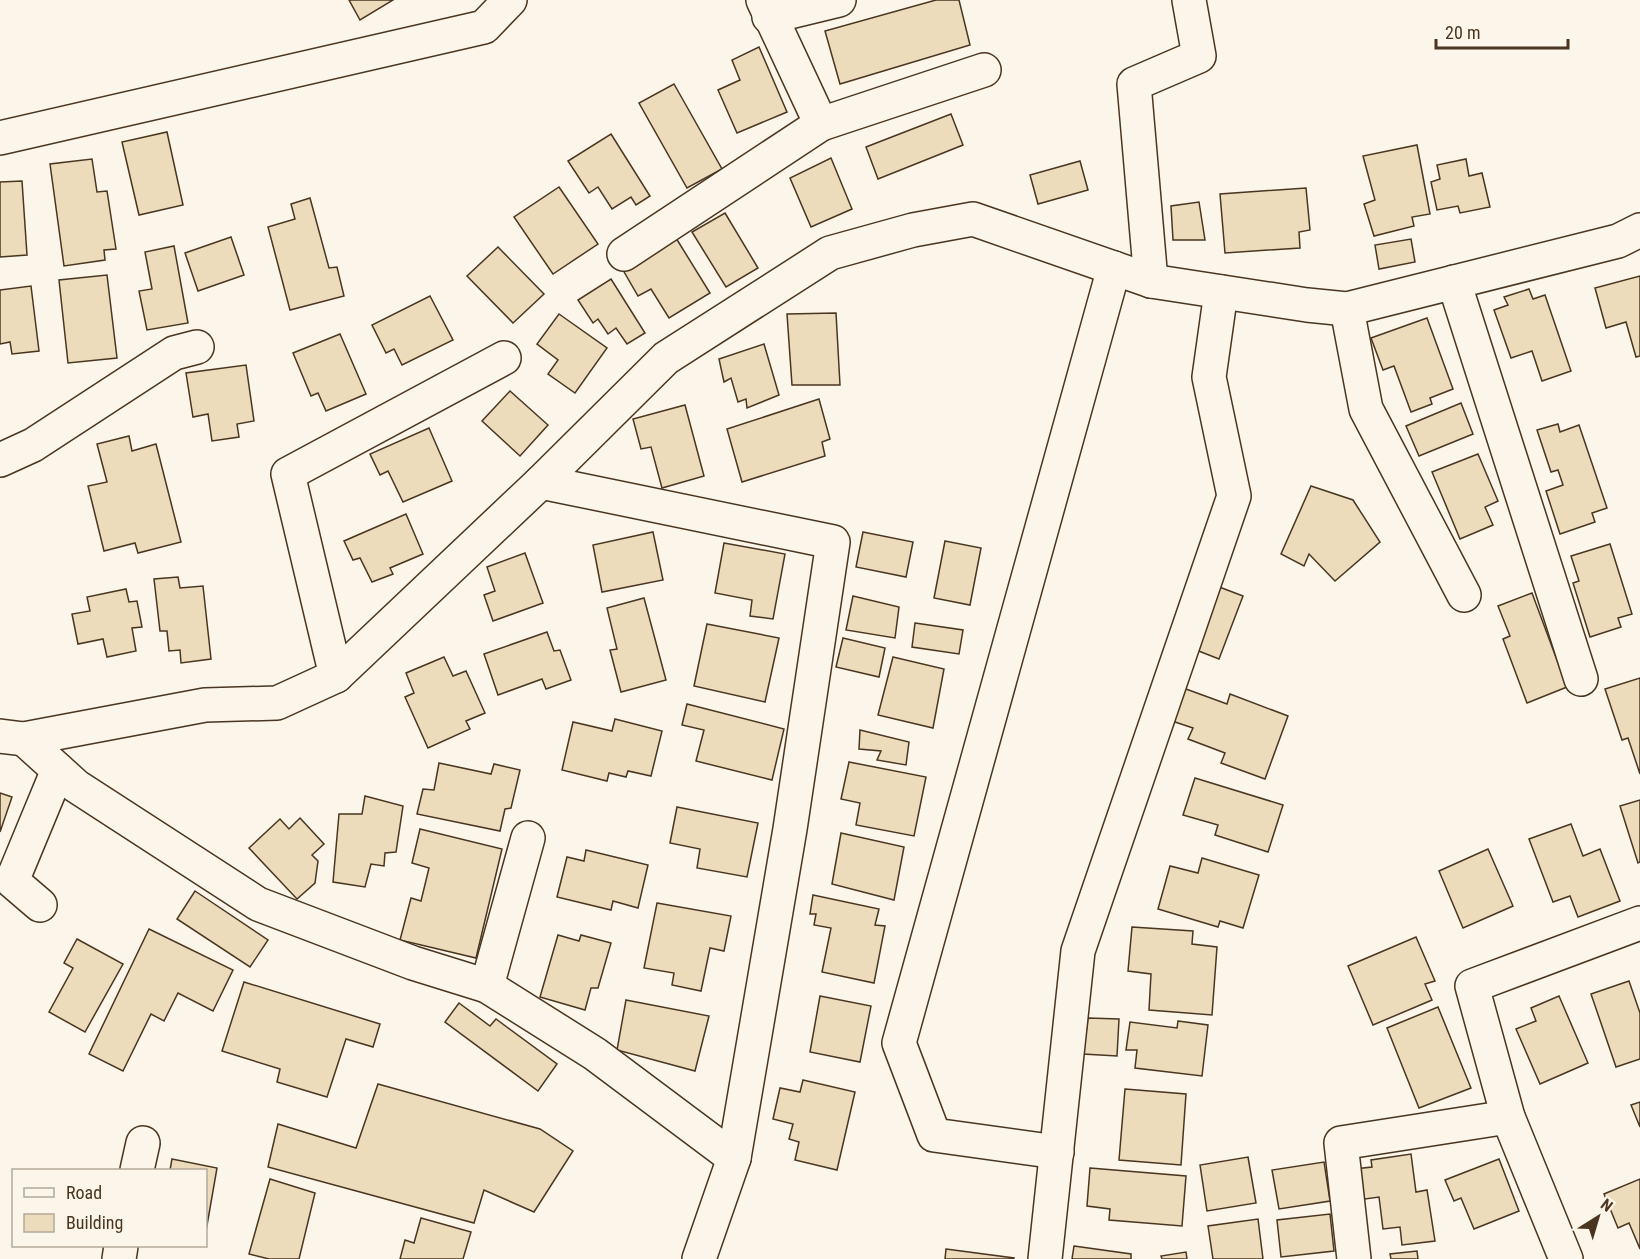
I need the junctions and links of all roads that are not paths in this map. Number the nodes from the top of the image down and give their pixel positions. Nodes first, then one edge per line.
1 (510, 0) edge
2 (839, 0) edge
3 (1189, 0) edge
4 (766, 9) edge
5 (984, 70) dead end
6 (821, 124) junction
7 (0, 138) edge
8 (1640, 230) edge
9 (624, 254) dead end
10 (1114, 268) junction
11 (1151, 281) junction
12 (1454, 282) junction
13 (1221, 292) junction
14 (1347, 309) junction
15 (197, 347) dead end
16 (504, 358) dead end
17 (0, 459) edge
18 (541, 482) junction
19 (1464, 595) dead end
20 (336, 676) junction
21 (1581, 679) dead end
22 (12, 738) edge
23 (58, 770) junction
24 (528, 838) dead end
25 (40, 905) dead end
26 (1640, 923) edge
27 (487, 986) junction
28 (1508, 1117) junction
29 (1057, 1152) junction
30 (734, 1158) junction
31 (699, 1259) edge
32 (1046, 1259) edge
33 (1354, 1259) edge
34 (1566, 1259) edge

1 - 7 street
2 - 4 street
3 - 11 street
4 - 6 street
5 - 6 street
6 - 9 street
8 - 12 street
10 - 11 street
10 - 18 street
10 - 29 street
11 - 13 street
12 - 14 street
12 - 21 street
13 - 14 street
13 - 29 street
14 - 19 street
15 - 17 street
16 - 20 street
18 - 20 street
18 - 30 street
20 - 22 street
22 - 23 street
23 - 25 street
23 - 27 street
24 - 27 street
26 - 28 street
27 - 30 street
28 - 33 street
28 - 34 street
29 - 32 street
30 - 31 street

